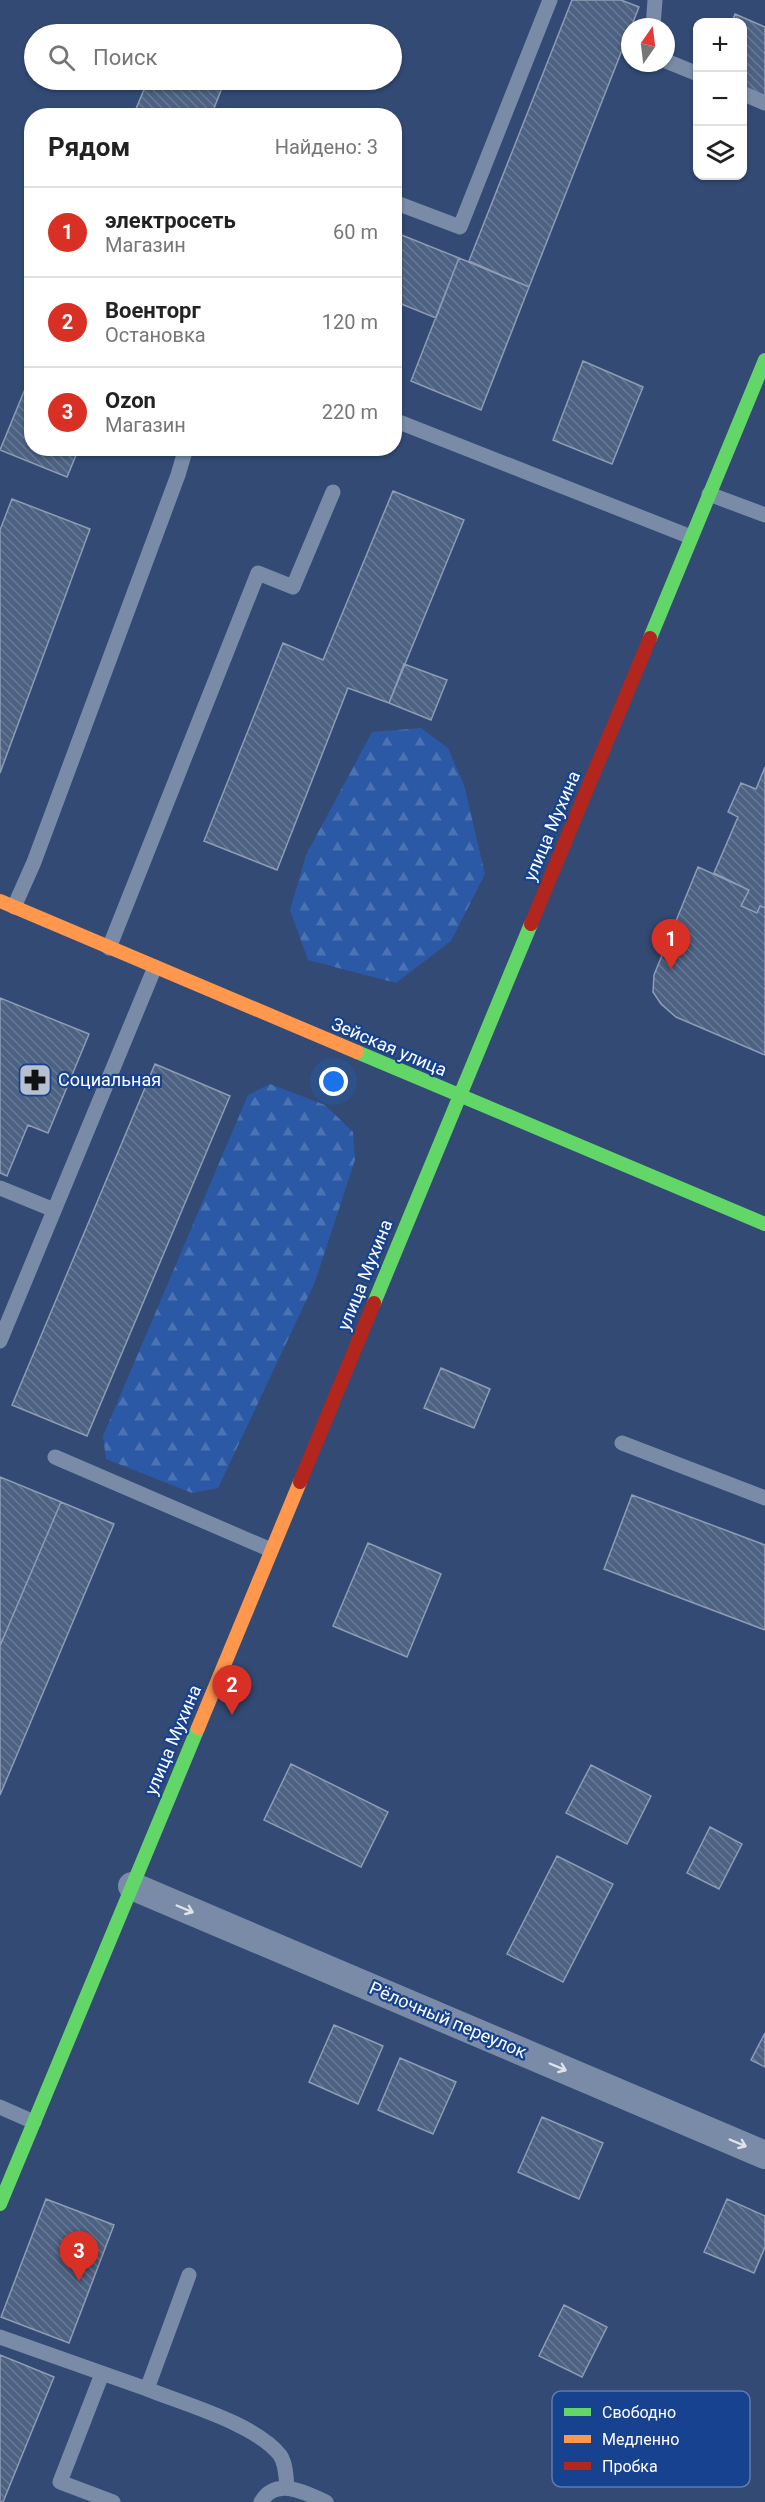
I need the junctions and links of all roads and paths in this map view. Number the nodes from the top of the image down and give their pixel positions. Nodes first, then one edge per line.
1 (550, 0) edge
2 (655, 0) edge
3 (654, 18) edge
4 (675, 65) edge
5 (693, 72) edge
6 (747, 95) edge
7 (765, 103) edge
8 (402, 205) edge
9 (765, 360) edge
10 (402, 423) edge
11 (184, 456) edge
12 (333, 492) dead end
13 (709, 494) junction
14 (765, 515) edge
15 (691, 537) junction
16 (7, 904) edge
17 (109, 948) junction
18 (155, 967) junction
19 (459, 1096) junction
20 (0, 1188) edge
21 (54, 1210) junction
22 (765, 1224) edge
23 (0, 1341) edge
24 (622, 1443) dead end
25 (55, 1457) dead end
26 (765, 1498) edge
27 (271, 1550) junction
28 (132, 1886) junction
29 (0, 2107) edge
30 (34, 2122) junction
31 (765, 2155) edge
32 (0, 2204) edge
33 (189, 2275) dead end
34 (0, 2337) edge
35 (102, 2374) junction
36 (147, 2390) junction
37 (287, 2487) junction
38 (113, 2502) edge
39 (261, 2502) edge
40 (326, 2502) edge

1 - 8 lane
2 - 3 lane
4 - 5 lane
6 - 7 lane
9 - 13 main road, улица Мухина
10 - 15 lane
11 - 16 lane
12 - 17 lane
13 - 14 lane
13 - 15 main road, улица Мухина
15 - 19 main road, улица Мухина
16 - 17 main road, Зейская улица
17 - 18 main road, Зейская улица
18 - 19 main road, Зейская улица
18 - 21 lane
19 - 22 main road, Зейская улица
19 - 27 main road, улица Мухина
20 - 21 lane
21 - 23 lane
24 - 26 lane
25 - 27 lane
27 - 28 main road, улица Мухина
28 - 30 main road, улица Мухина
28 -> 31 street, Рёлочный переулок
29 - 30 lane
30 - 32 main road, улица Мухина
33 - 36 lane
34 - 35 lane
35 - 36 lane
35 - 38 lane
36 - 37 lane
37 - 39 lane
37 - 40 lane

